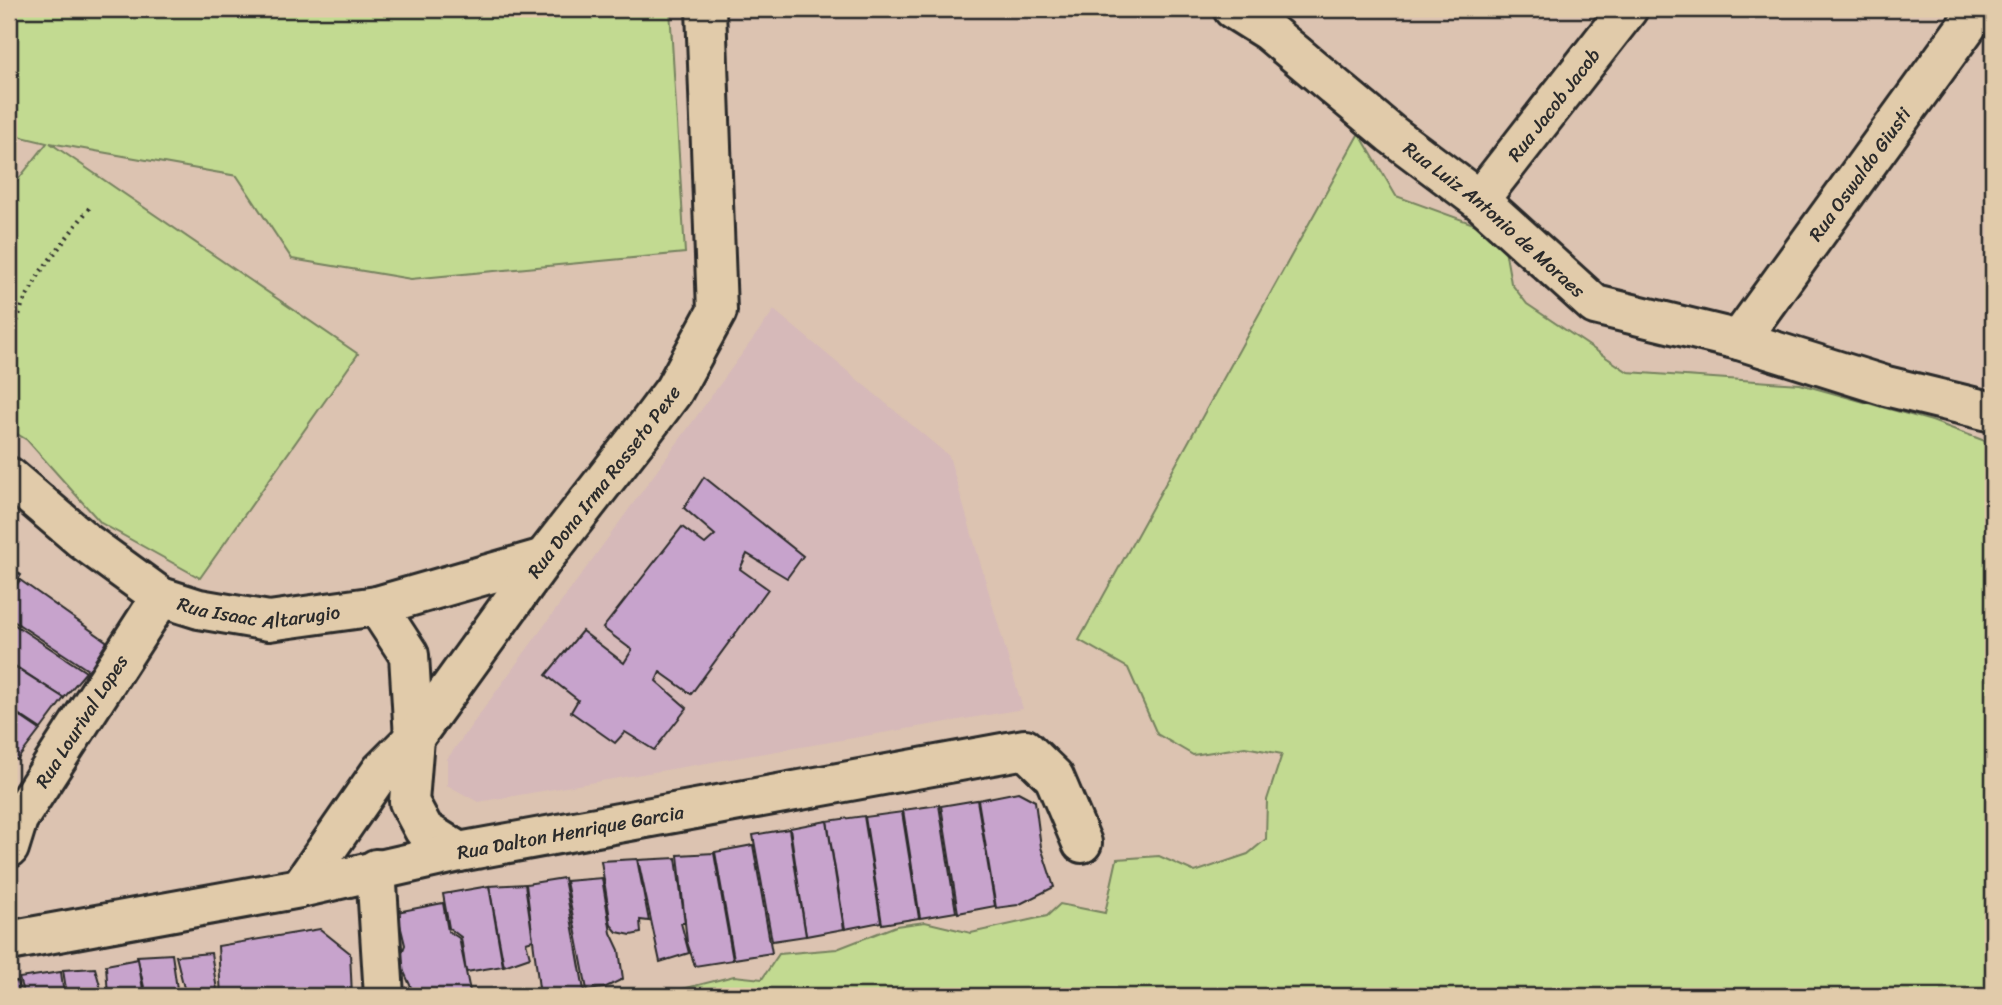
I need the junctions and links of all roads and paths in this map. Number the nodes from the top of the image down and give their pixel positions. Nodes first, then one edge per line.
1 (706, 9) edge
2 (1233, 9) edge
3 (1628, 9) edge
4 (1979, 9) edge
5 (1277, 20) edge
6 (1479, 200) junction
7 (90, 207) dead end
8 (1739, 340) junction
9 (9, 348) edge
10 (1993, 412) edge
11 (9, 477) edge
12 (544, 558) junction
13 (161, 597) junction
14 (377, 606) junction
15 (414, 737) junction
16 (1082, 843) dead end
17 (9, 848) edge
18 (459, 852) junction
19 (376, 869) junction
20 (300, 888) junction
21 (9, 941) edge
22 (384, 996) edge

1 - 12 street, Rua Dona Irma Rosseto Pexe
2 - 5 street, Rua Luiz Antonio de Moraes
3 - 6 street, Rua Jacob Jacob
4 - 8 street, Rua Oswaldo Giusti
5 - 6 street, Rua Luiz Antonio de Moraes
6 - 8 street, Rua Luiz Antonio de Moraes
7 - 9 path
8 - 10 street, Rua Luiz Antonio de Moraes
11 - 13 street, Rua Isaac Altarugio
12 - 14 street, Rua Isaac Altarugio
12 - 15 street, Rua Dona Irma Rosseto Pexe
13 - 14 street, Rua Isaac Altarugio
13 - 17 street, Rua Lourival Lopes
14 - 15 street
15 - 18 street
15 - 20 street, Rua Dona Irma Rosseto Pexe
16 - 18 street, Rua Dalton Henrique Garcia
18 - 19 street, Rua Dalton Henrique Garcia
19 - 20 street, Rua Dalton Henrique Garcia
19 - 22 street
20 - 21 street, Rua Dalton Henrique Garcia

